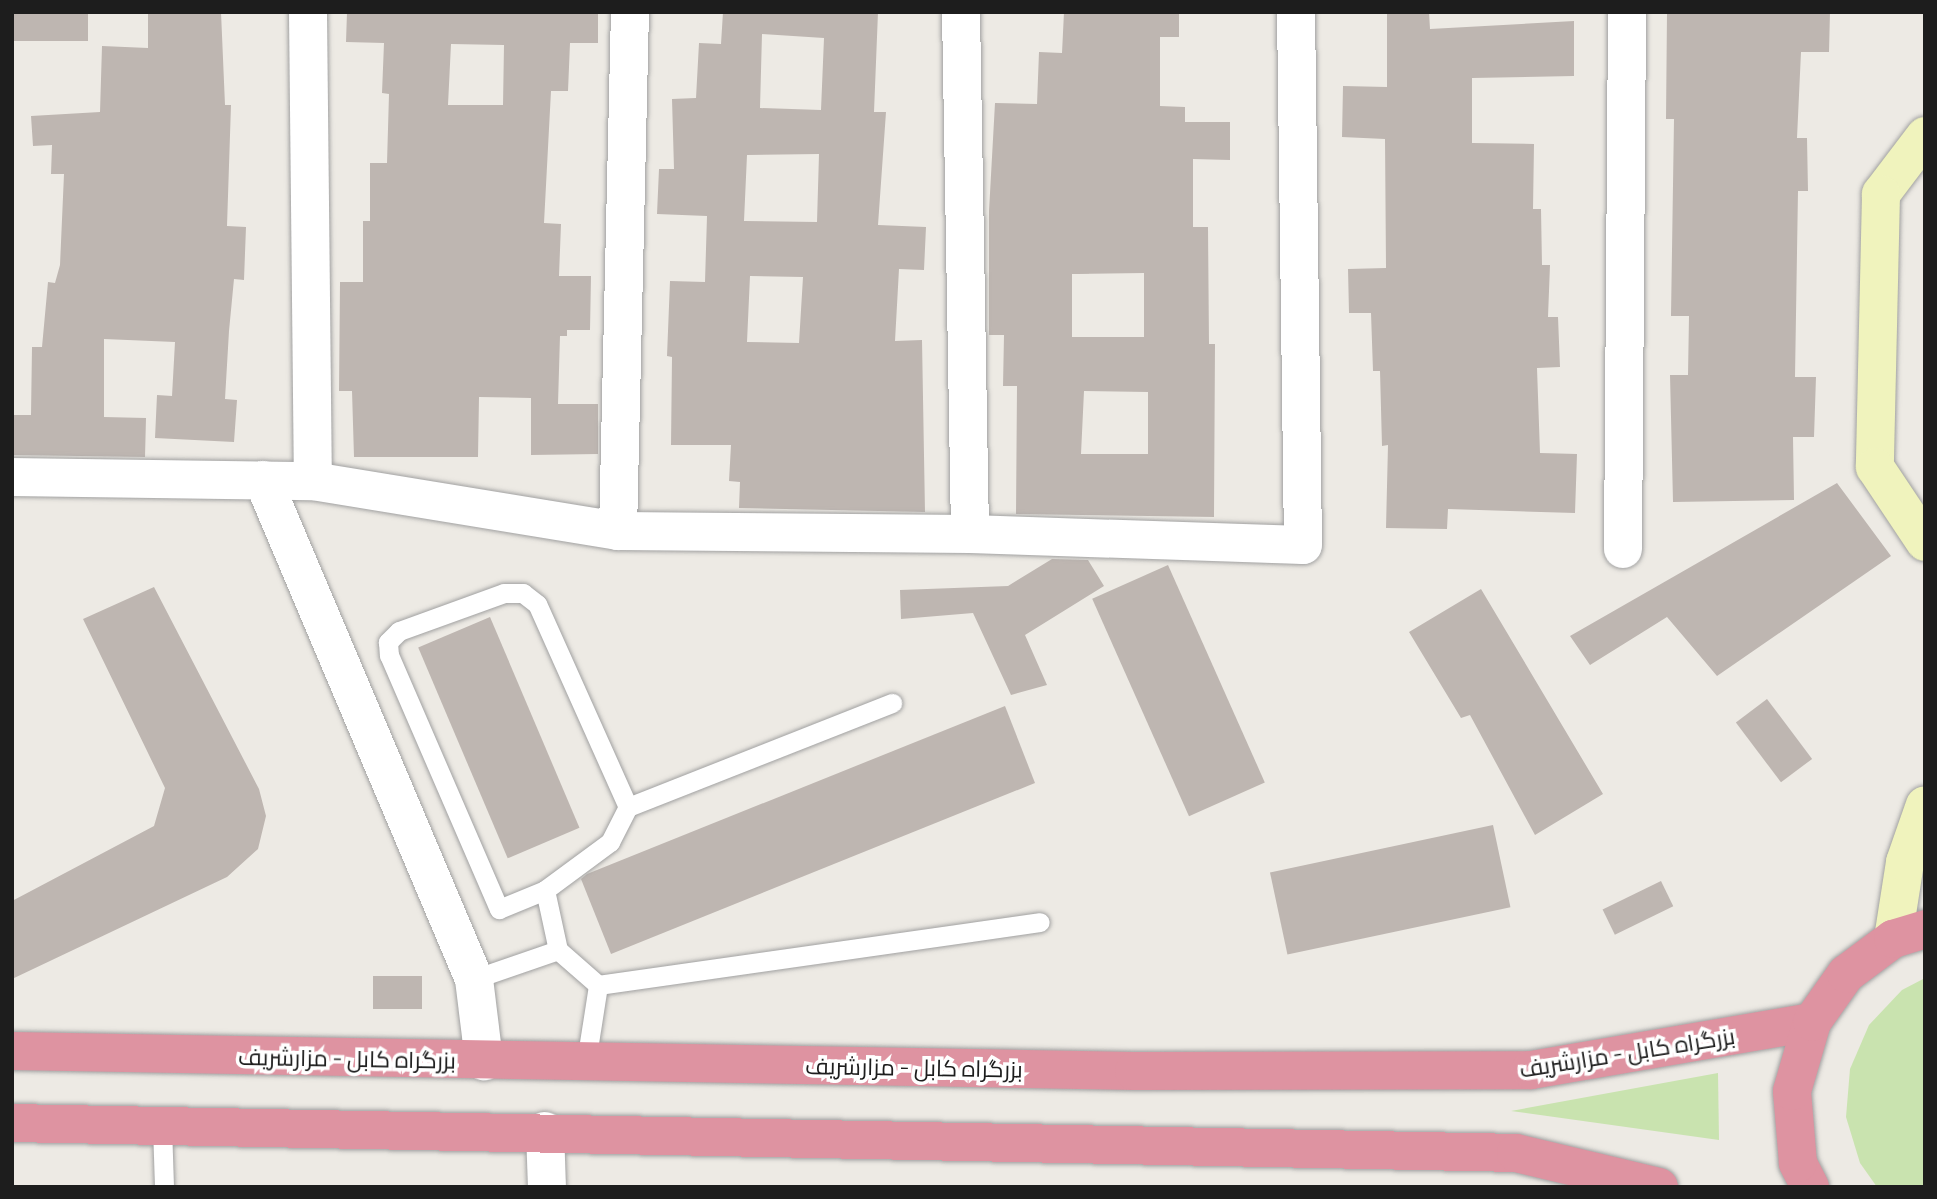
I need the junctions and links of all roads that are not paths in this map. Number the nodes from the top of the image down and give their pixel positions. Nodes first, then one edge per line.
1 (308, 12) edge
2 (630, 12) edge
3 (961, 12) edge
4 (1296, 12) edge
5 (1627, 12) edge
6 (1925, 136) edge
7 (12, 477) edge
8 (263, 480) junction
9 (313, 481) junction
10 (618, 531) junction
11 (970, 534) junction
12 (1925, 542) edge
13 (1623, 549) dead end
14 (892, 702) dead end
15 (1925, 805) edge
16 (628, 807) junction
17 (545, 890) junction
18 (1040, 922) dead end
19 (1909, 934) edge
20 (558, 950) junction
21 (474, 979) junction
22 (598, 985) junction
23 (1812, 1023) junction
24 (12, 1051) edge
25 (484, 1061) junction
26 (586, 1062) junction
27 (12, 1123) edge
28 (162, 1126) junction
29 (545, 1131) junction
30 (164, 1187) edge
31 (547, 1187) edge
32 (1659, 1187) edge
33 (1810, 1187) edge

1 - 9 street
2 - 10 street
3 - 11 street
4 - 11 street
5 - 13 street
6 - 12 main road
7 - 8 street
8 - 9 street
8 - 21 street
9 - 10 street
10 - 11 street
14 - 16 lane
15 - 19 main road
16 - 17 lane
16 - 17 lane
17 - 20 lane
18 - 22 lane
19 - 23 highway
20 - 21 lane
20 - 22 lane
21 - 25 street
22 - 26 lane
23 - 26 highway, بزرگراه کابل - مزارشریف
23 - 33 highway
24 - 25 highway, بزرگراه کابل - مزارشریف
25 - 26 highway, بزرگراه کابل - مزارشریف
27 - 28 highway
28 - 29 highway
28 - 30 lane
29 - 31 street
29 - 32 highway

